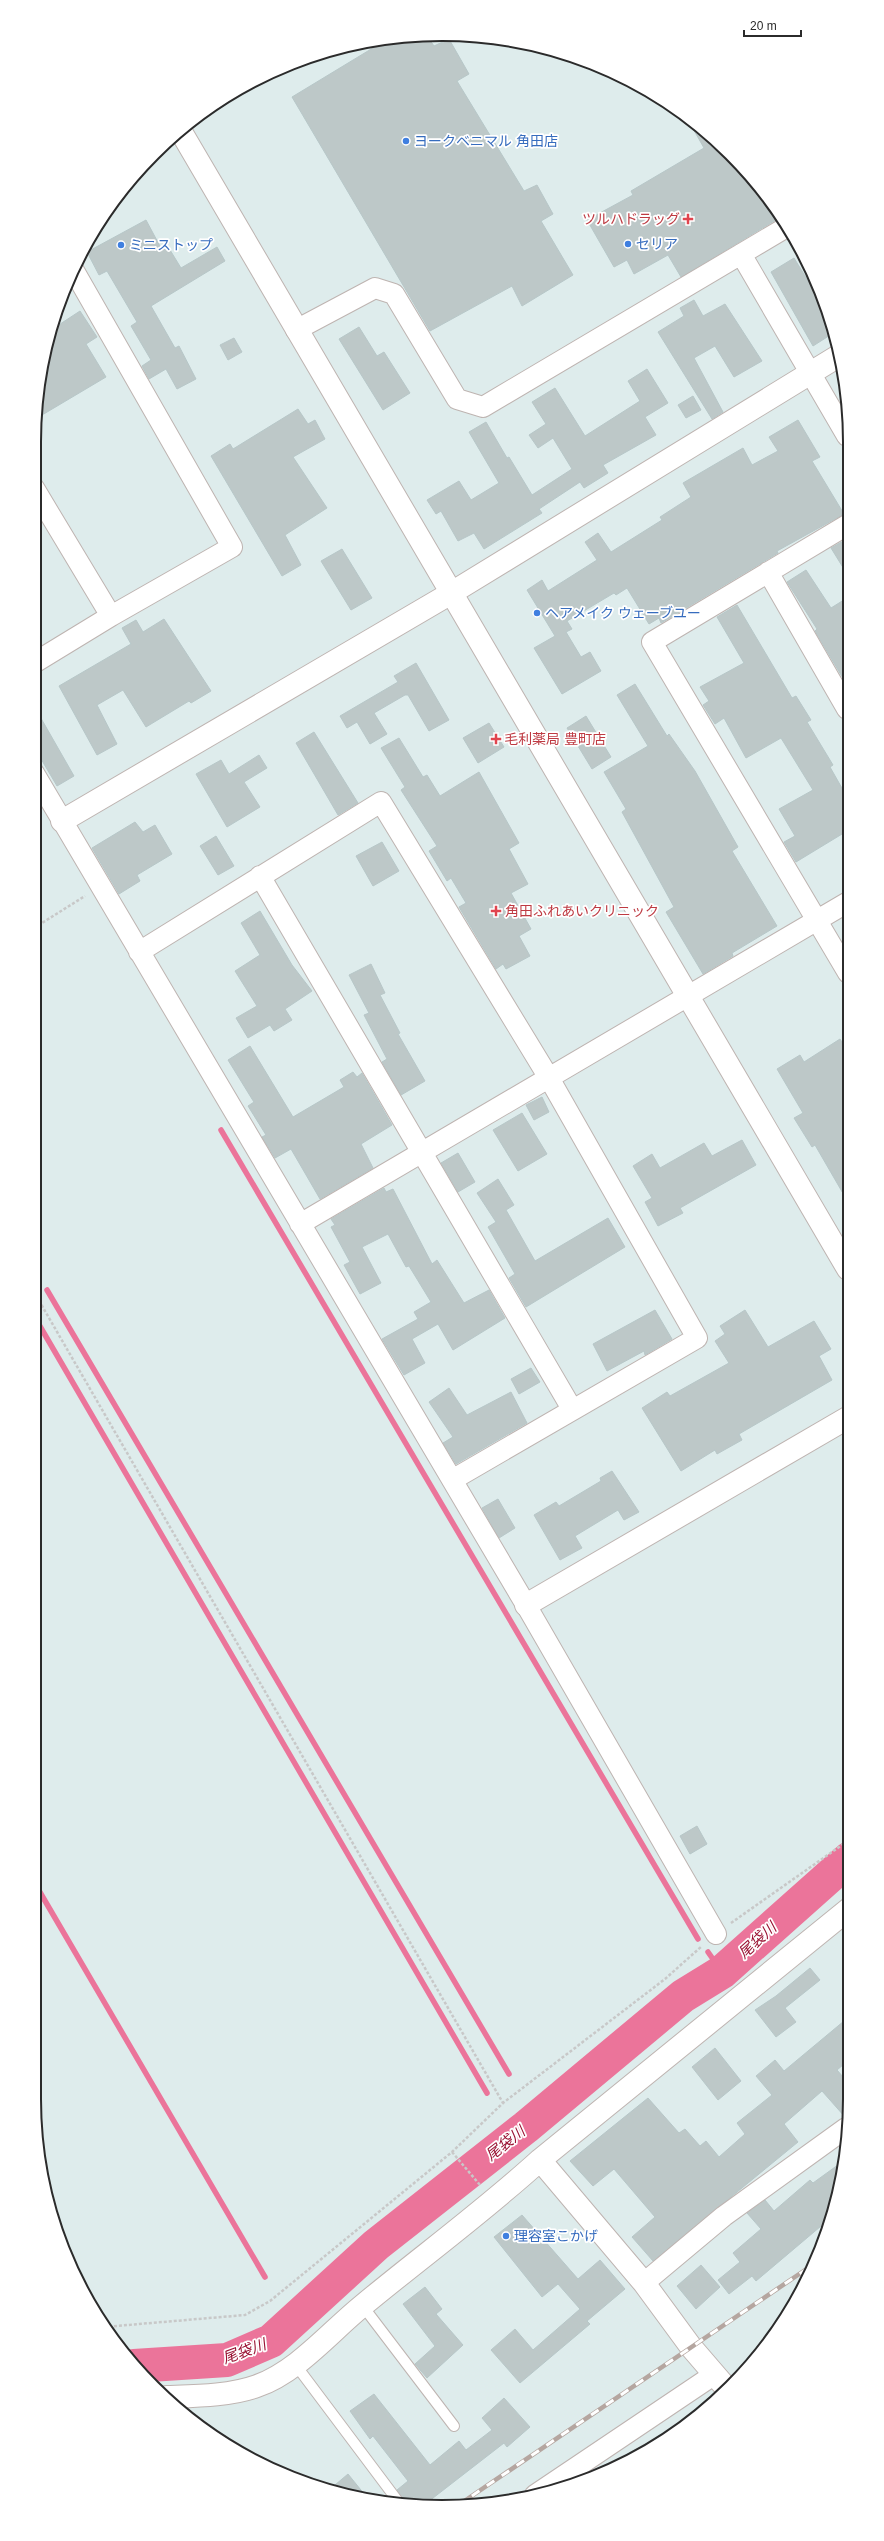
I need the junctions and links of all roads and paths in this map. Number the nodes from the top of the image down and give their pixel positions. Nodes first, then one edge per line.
1 (184, 136) edge
2 (782, 230) edge
3 (740, 254) junction
4 (77, 276) edge
5 (296, 330) junction
6 (834, 359) edge
7 (810, 372) junction
8 (842, 428) edge
9 (41, 500) edge
10 (843, 527) edge
11 (768, 572) junction
12 (453, 592) junction
13 (111, 616) junction
14 (41, 659) edge
15 (843, 702) edge
16 (41, 785) edge
17 (62, 821) junction
18 (260, 876) junction
19 (100, 886) junction
20 (843, 905) edge
21 (817, 921) junction
22 (41, 924) edge
23 (139, 952) junction
24 (843, 965) edge
25 (689, 996) junction
26 (549, 1078) junction
27 (422, 1152) junction
28 (300, 1224) junction
29 (843, 1260) edge
30 (41, 1304) edge
31 (572, 1409) junction
32 (843, 1420) edge
33 (452, 1480) junction
34 (526, 1605) junction
35 (843, 1845) edge
36 (843, 1915) edge
37 (716, 1934) junction
38 (503, 2103) junction
39 (842, 2131) edge
40 (452, 2152) junction
41 (540, 2160) junction
42 (482, 2187) dead end
43 (644, 2284) junction
44 (362, 2305) junction
45 (112, 2326) edge
46 (295, 2364) junction
47 (721, 2382) edge
48 (175, 2398) edge
49 (454, 2426) dead end
50 (553, 2484) edge
51 (395, 2497) edge

1 - 5 street
2 - 3 street
3 - 5 street
3 - 7 street
4 - 13 street
5 - 12 street
6 - 7 street
7 - 8 street
7 - 12 street
9 - 13 street
10 - 11 street
11 - 15 street
11 - 21 street
12 - 17 street
12 - 25 street
13 - 14 street
16 - 17 street
17 - 19 street
18 - 23 street
18 - 26 street
18 - 27 street
19 - 22 path
19 - 23 street
20 - 21 street
21 - 24 street
21 - 25 street
23 - 28 street
25 - 26 street
25 - 29 street
26 - 27 street
26 - 31 street
27 - 28 street
27 - 31 street
28 - 33 street
30 - 38 path
31 - 33 street
32 - 34 street
33 - 34 street
34 - 37 street
35 - 37 path
36 - 41 street
37 - 38 path
38 - 40 path
39 - 43 street
40 - 42 path
40 - 45 path
41 - 43 street
41 - 44 street
43 - 47 street
44 - 46 street
44 - 49 lane
46 - 48 street
46 - 51 lane
47 - 50 street

